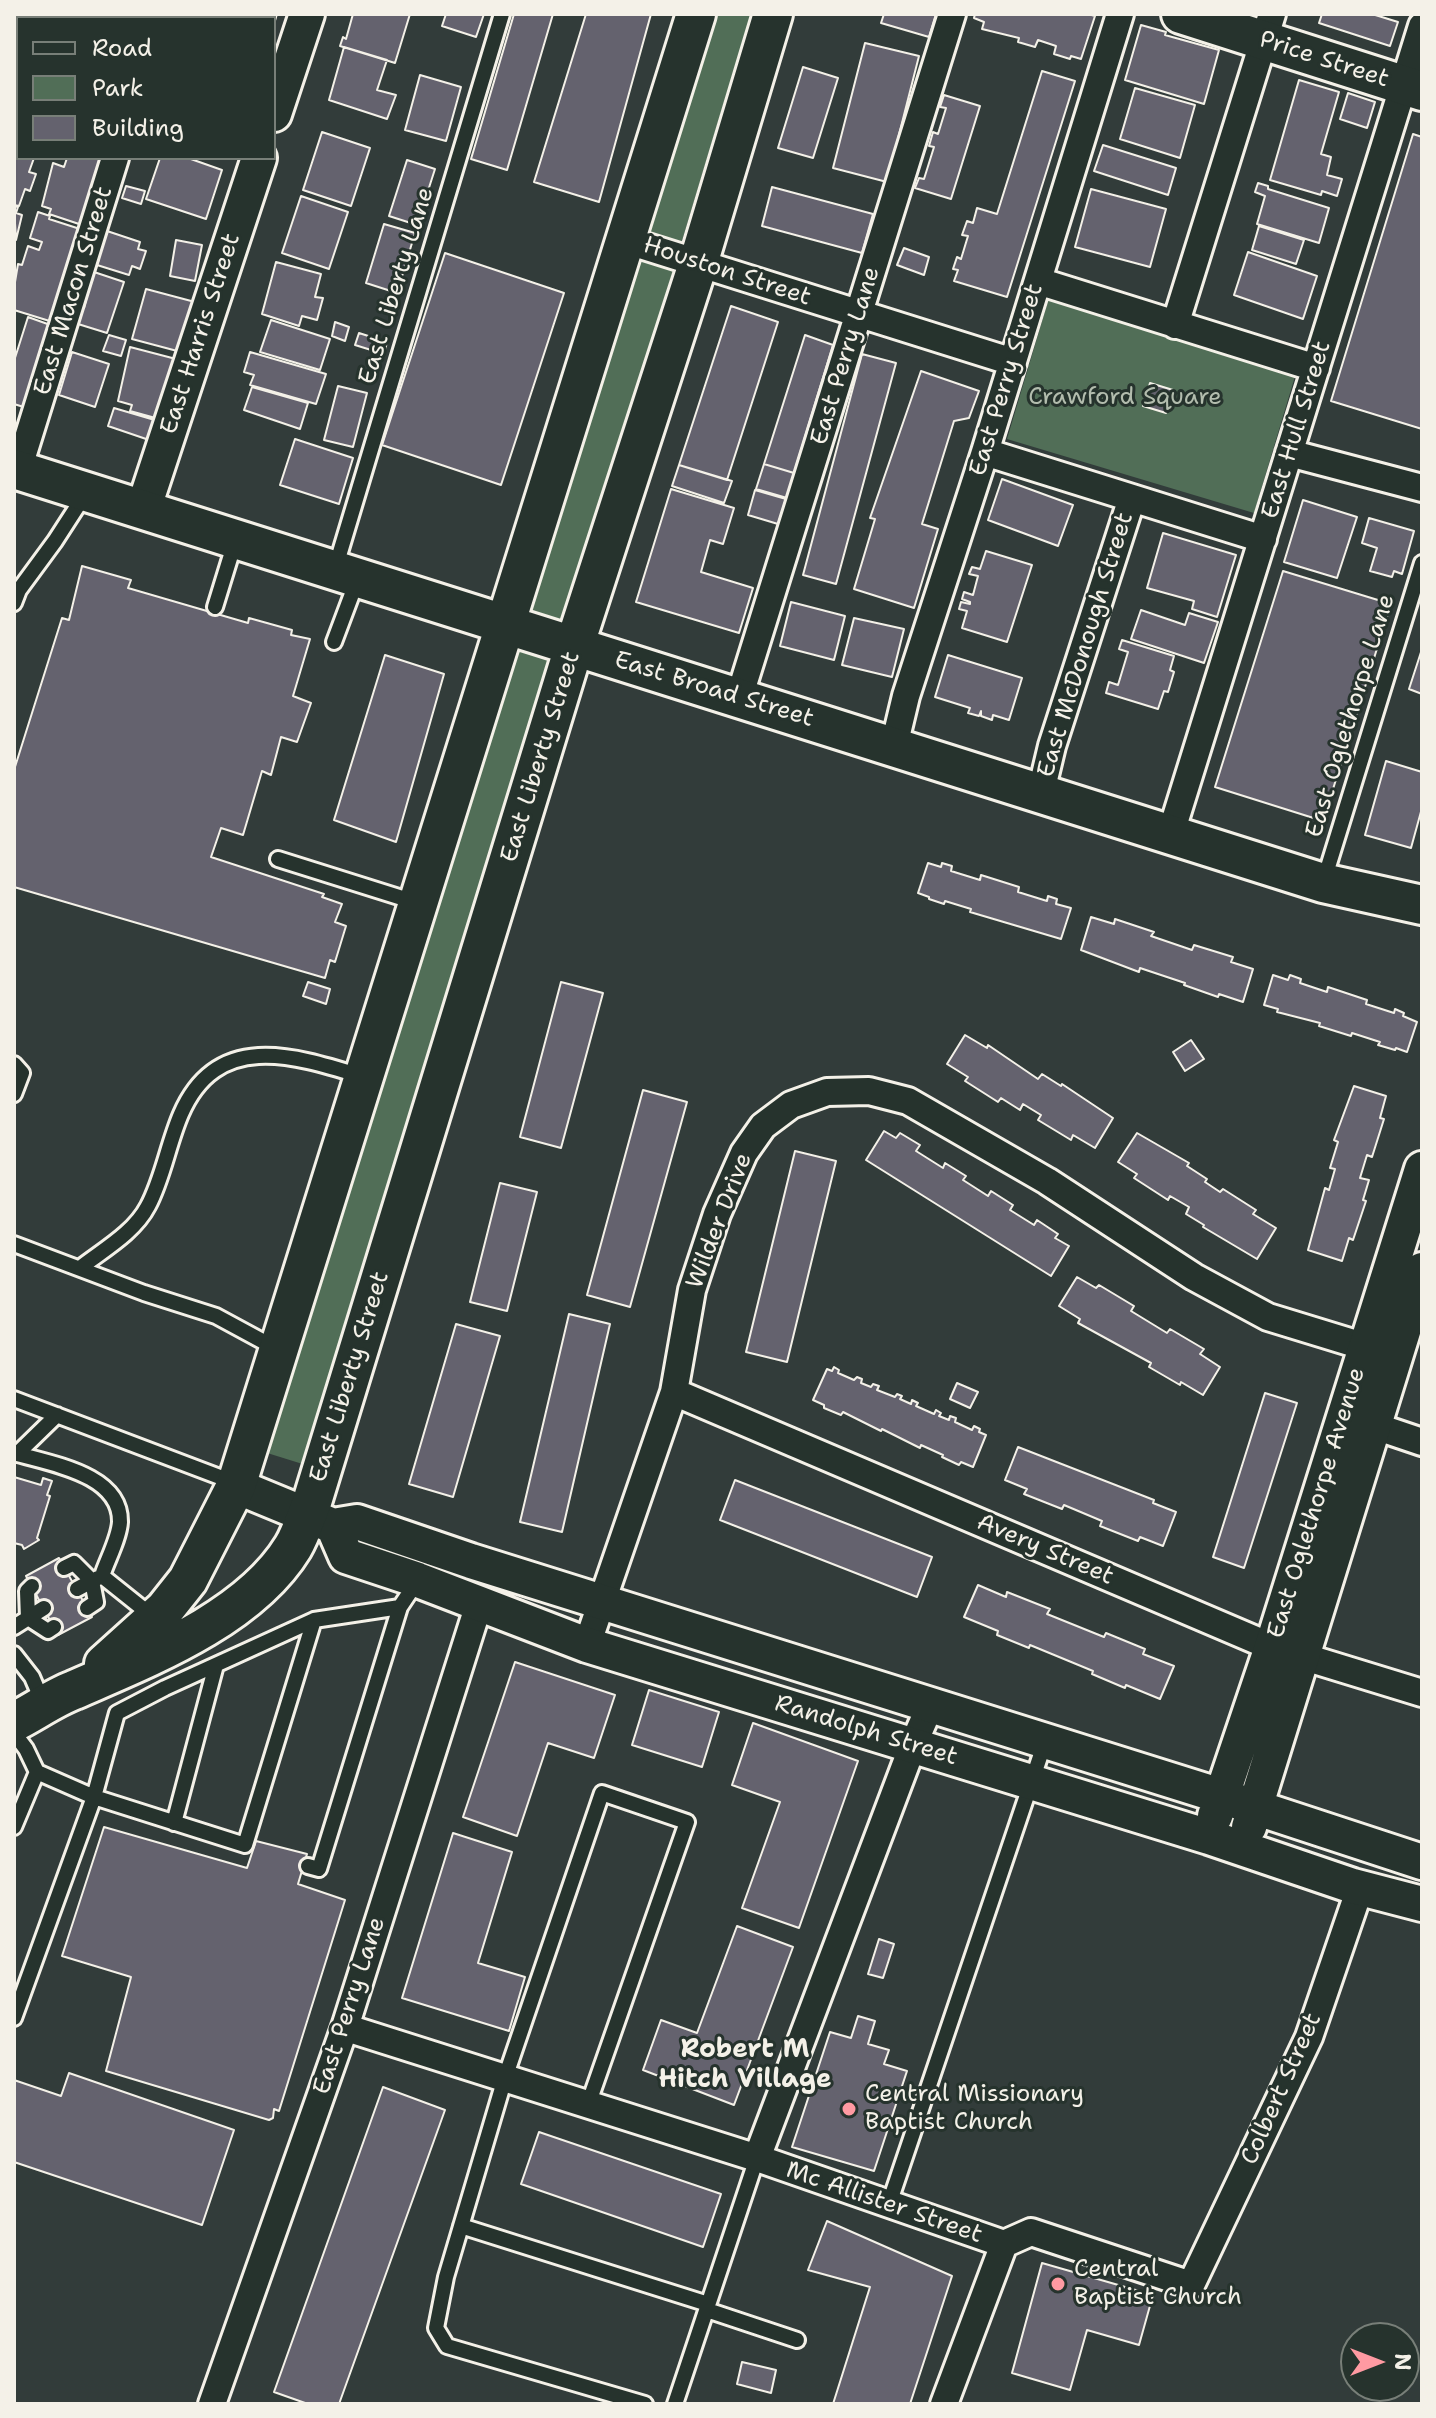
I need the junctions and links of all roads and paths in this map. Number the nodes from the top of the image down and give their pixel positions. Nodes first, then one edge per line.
1 (307, 14) edge
2 (502, 14) edge
3 (696, 14) edge
4 (773, 14) edge
5 (952, 14) edge
6 (1120, 14) edge
7 (1181, 14) edge
8 (1422, 26) edge
9 (1268, 27) edge
10 (1413, 88) edge
11 (276, 108) edge
12 (114, 160) edge
13 (258, 160) edge
14 (625, 240) junction
15 (698, 264) junction
16 (1038, 281) junction
17 (859, 314) junction
18 (1175, 325) junction
19 (1013, 362) junction
20 (1316, 368) junction
21 (985, 452) junction
22 (1289, 453) junction
23 (16, 470) edge
24 (1422, 488) edge
25 (86, 492) junction
26 (1132, 498) junction
27 (143, 510) junction
28 (236, 539) junction
29 (1263, 539) junction
30 (1422, 563) edge
31 (346, 574) junction
32 (16, 594) edge
33 (215, 607) dead end
34 (505, 623) junction
35 (334, 642) dead end
36 (574, 647) junction
37 (739, 698) junction
38 (894, 746) junction
39 (1041, 792) junction
40 (1171, 833) junction
41 (278, 859) dead end
42 (1323, 883) junction
43 (418, 903) junction
44 (1422, 905) edge
45 (1422, 928) edge
46 (14, 1064) edge
47 (364, 1077) junction
48 (14, 1094) edge
49 (1422, 1169) edge
50 (14, 1244) edge
51 (80, 1268) junction
52 (1422, 1270) edge
53 (1366, 1347) junction
54 (279, 1350) junction
55 (674, 1392) junction
56 (14, 1399) edge
57 (57, 1415) junction
58 (1359, 1421) junction
59 (1422, 1442) edge
60 (16, 1454) edge
61 (236, 1486) junction
62 (317, 1514) junction
63 (64, 1568) dead end
64 (97, 1578) junction
65 (32, 1586) dead end
66 (77, 1589) dead end
67 (409, 1593) junction
68 (603, 1602) junction
69 (479, 1604) junction
70 (44, 1608) dead end
71 (87, 1608) dead end
72 (28, 1618) junction
73 (156, 1619) junction
74 (314, 1620) junction
75 (14, 1627) edge
76 (54, 1627) dead end
77 (587, 1645) junction
78 (1286, 1652) junction
79 (14, 1654) edge
80 (216, 1665) junction
81 (1422, 1693) edge
82 (43, 1706) edge
83 (930, 1706) junction
84 (14, 1733) edge
85 (1045, 1742) junction
86 (913, 1745) junction
87 (37, 1772) junction
88 (1031, 1784) junction
89 (1221, 1796) junction
90 (94, 1797) junction
91 (1254, 1806) junction
92 (174, 1823) junction
93 (14, 1827) edge
94 (1209, 1837) junction
95 (1243, 1849) junction
96 (1422, 1862) edge
97 (308, 1866) dead end
98 (1360, 1888) junction
99 (1422, 1904) edge
100 (14, 2018) edge
101 (346, 2024) junction
102 (505, 2078) junction
103 (588, 2105) junction
104 (757, 2158) junction
105 (889, 2204) junction
106 (461, 2226) junction
107 (1004, 2244) junction
108 (1191, 2285) joint
109 (708, 2307) junction
110 (797, 2340) dead end
111 (212, 2404) edge
112 (645, 2404) edge
113 (675, 2404) edge
114 (944, 2404) edge

1 - 11 street
2 - 31 lane, East Liberty Lane
3 - 14 main road
4 - 15 main road, East Liberty Street
5 - 17 street, East Perry Lane
6 - 16 street, East Perry Street
7 - 9 main road, Price Street
8 - 10 street, East Hull Street
9 - 10 main road, Price Street
9 - 18 street
10 - 20 street, East Hull Street
12 - 23 street, East Macon Street
13 - 27 street, East Harris Street
14 - 15 street, Houston Street
14 - 34 main road
15 - 17 street, Houston Street
15 - 36 main road, East Liberty Street
16 - 18 street
16 - 19 street, East Perry Street
17 - 19 street, Houston Street
17 - 37 street, East Perry Lane
18 - 20 street
19 - 21 street, East Perry Street
20 - 22 street, East Hull Street
21 - 26 street
21 - 38 street, East Perry Street
22 - 24 street
22 - 29 street, East Hull Street
23 - 25 main road, East Broad Street
25 - 27 main road, East Broad Street
25 - 32 lane
26 - 29 street
26 - 39 street, East McDonough Street
27 - 28 main road, East Broad Street
28 - 31 main road, East Broad Street
28 - 33 lane
29 - 40 street, East Hull Street
30 - 42 lane, East Oglethorpe Lane
31 - 34 main road, East Broad Street
31 - 35 lane, East Liberty Lane
34 - 36 main road, East Broad Street
34 - 43 main road
36 - 37 main road, East Broad Street
36 - 62 main road, East Liberty Street
37 - 38 main road, East Broad Street
38 - 39 main road, East Broad Street
39 - 40 main road, East Broad Street
40 - 42 main road, East Broad Street
41 - 43 lane
42 - 44 main road, East Broad Street
42 - 45 main road, East Broad Street
43 - 47 main road
46 - 48 lane
47 - 51 lane
47 - 54 main road
49 - 53 street, East Oglethorpe Avenue
50 - 51 lane
51 - 54 lane
52 - 58 street, East Oglethorpe Avenue
53 - 55 street, Wilder Drive
53 - 58 street, East Oglethorpe Avenue
54 - 61 main road
55 - 68 street, Wilder Drive
55 - 78 street, Avery Street
56 - 57 lane
57 - 60 lane
57 - 61 lane
58 - 59 street
58 - 78 street, East Oglethorpe Avenue
60 - 64 lane
61 - 62 street, Randolph Street
61 - 73 main road
62 - 67 street, Randolph Street
62 - 68 street, Randolph Street
62 - 82 main road, East Liberty Street
63 - 64 lane
64 - 66 lane
64 - 71 lane
64 - 73 lane
65 - 72 lane
67 - 69 street, Randolph Street
67 - 74 lane
67 - 97 lane
68 - 77 street, Wilder Drive
68 - 83 street, Randolph Street
69 - 77 street, Randolph Street
69 - 101 street, East Perry Lane
70 - 72 lane
72 - 75 lane
72 - 76 lane
73 - 82 main road
74 - 80 lane
74 - 92 lane
77 - 86 street, Randolph Street
78 - 81 street, Avery Street
78 - 89 street, East Oglethorpe Avenue
78 - 91 street, East Oglethorpe Avenue
79 - 82 lane
80 - 90 lane
80 - 92 lane
83 - 85 street, Randolph Street
83 - 86 street
84 - 87 lane
85 - 88 lane
85 - 89 street, Randolph Street
86 - 88 street, Randolph Street
86 - 104 street
87 - 90 lane
87 - 93 lane
88 - 94 street, Randolph Street
88 - 105 lane
89 - 91 street, Randolph Street
89 - 94 street, East Oglethorpe Avenue
90 - 92 lane
90 - 100 lane
91 - 95 street, East Oglethorpe Avenue
91 - 96 street, Randolph Street
94 - 95 street, Randolph Street
95 - 98 street, Randolph Street
98 - 99 street, Randolph Street
98 - 108 street, Colbert Street
101 - 102 street, Mc Allister Street
101 - 111 street, East Perry Lane
102 - 103 street, Mc Allister Street
102 - 103 lane
102 - 106 lane
103 - 104 street, Mc Allister Street
104 - 105 street, Mc Allister Street
104 - 109 lane
105 - 107 street, Mc Allister Street
106 - 109 lane
106 - 112 lane
107 - 108 street, Mc Allister Street
107 - 114 street
109 - 110 lane
109 - 113 lane

